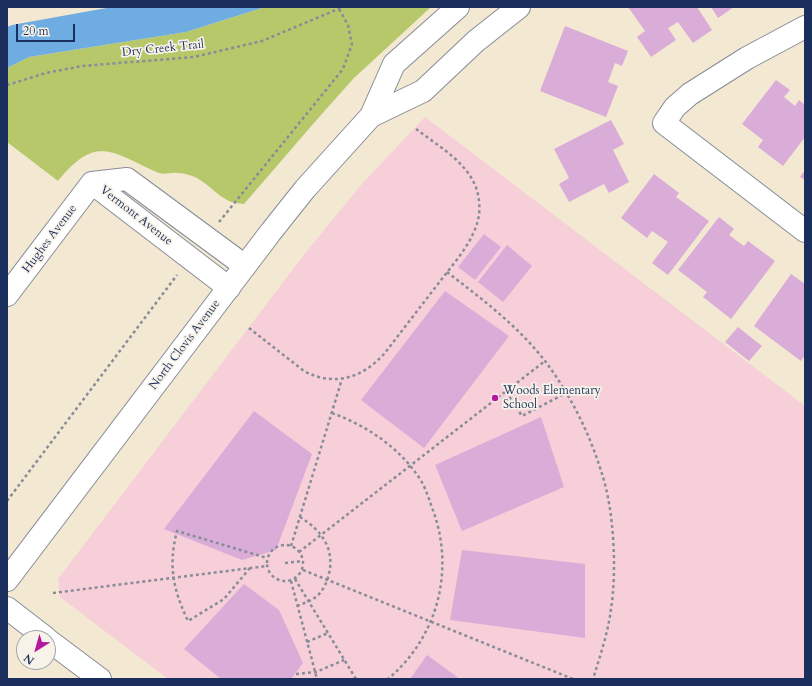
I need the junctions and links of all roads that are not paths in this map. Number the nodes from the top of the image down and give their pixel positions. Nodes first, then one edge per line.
1 (458, 7) edge
2 (519, 7) edge
3 (805, 27) edge
4 (371, 116) junction
5 (92, 183) junction
6 (805, 231) edge
7 (245, 266) junction
8 (229, 288) junction
9 (7, 295) edge
10 (7, 580) edge
11 (7, 608) edge
12 (35, 630) edge
13 (56, 646) edge
14 (100, 679) edge

1 - 4 street, North Clovis Avenue
2 - 4 street, North Clovis Avenue
3 - 6 street
4 - 7 street, North Clovis Avenue
5 - 7 street, Vermont Avenue
5 - 8 street, Vermont Avenue
5 - 9 street, Hughes Avenue
7 - 8 street, North Clovis Avenue
8 - 10 street, North Clovis Avenue
11 - 12 street
13 - 14 street

